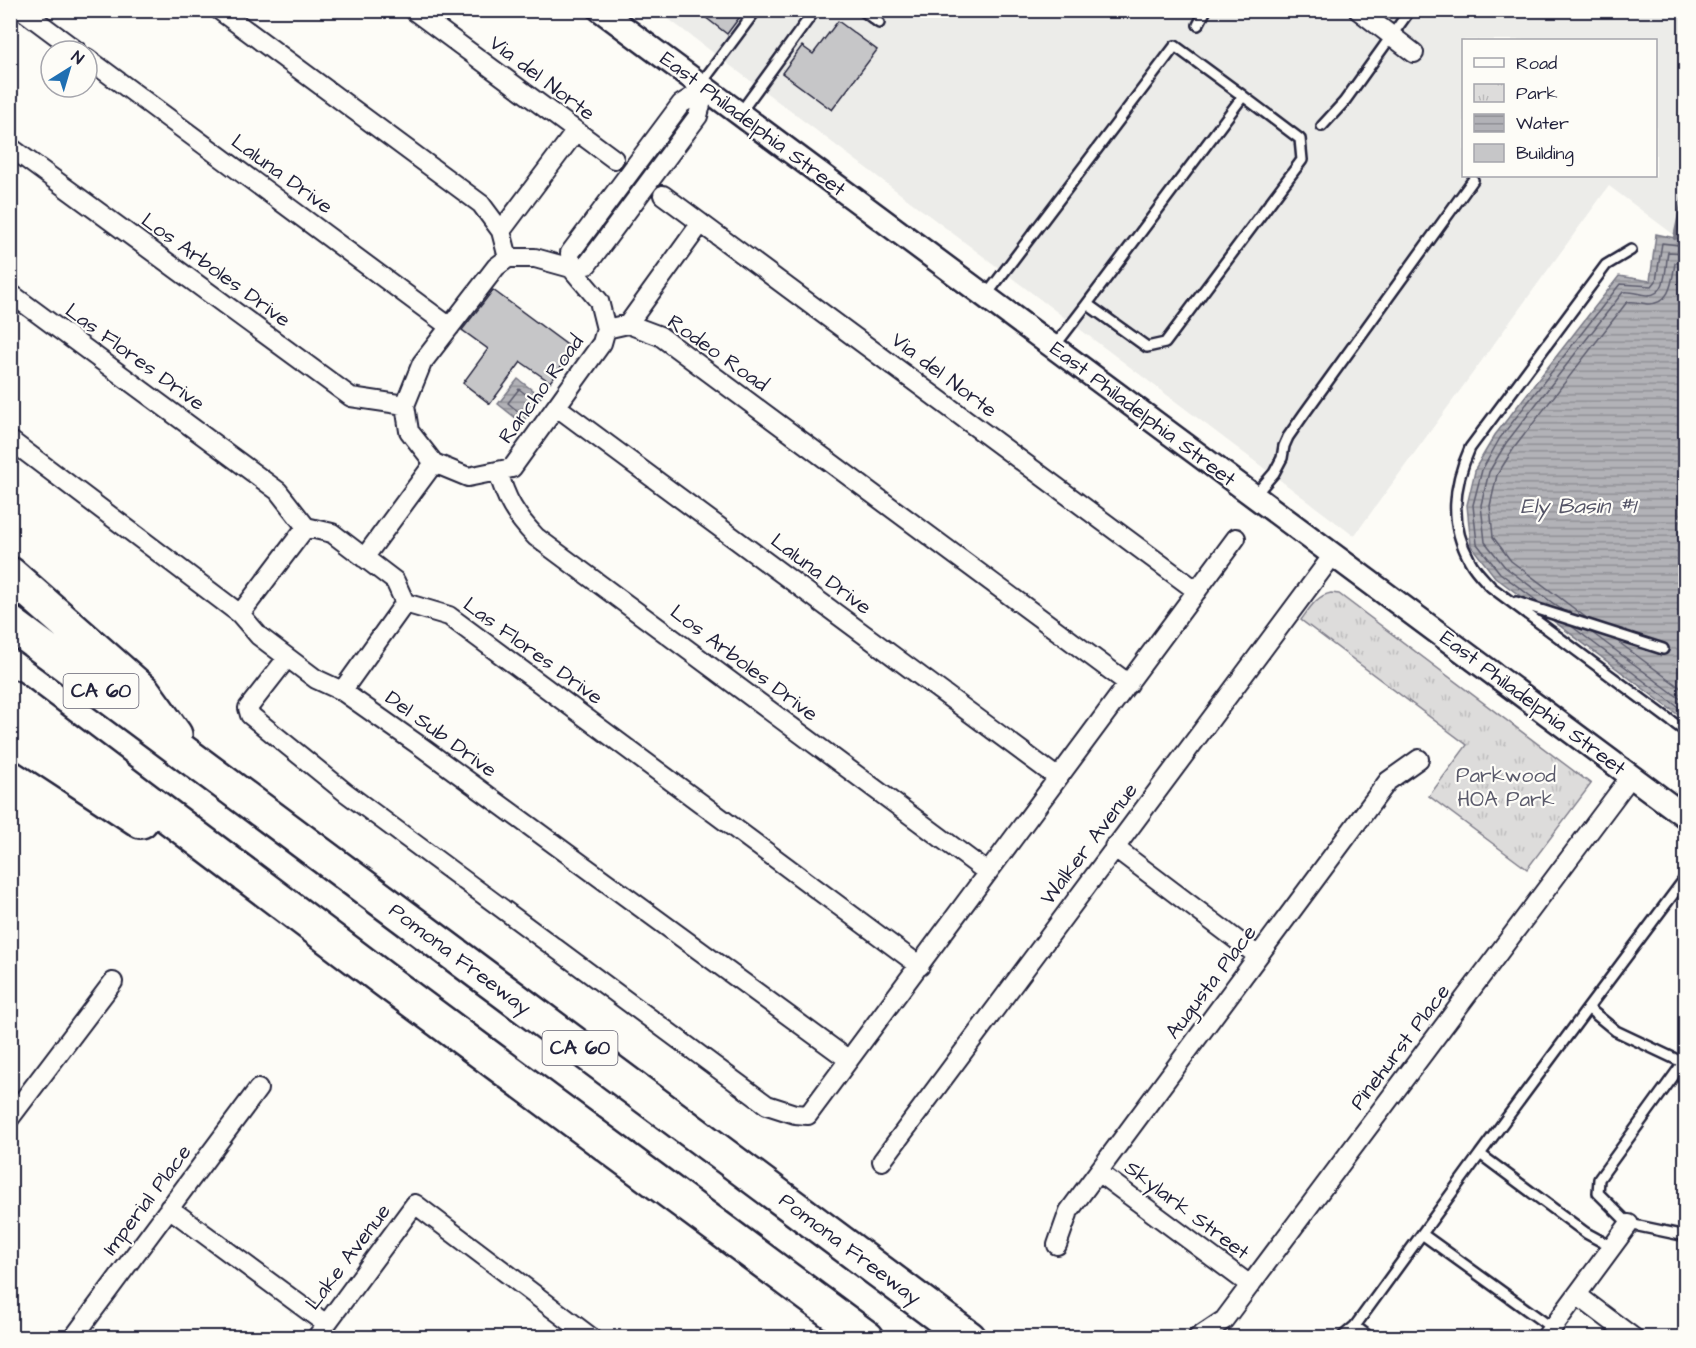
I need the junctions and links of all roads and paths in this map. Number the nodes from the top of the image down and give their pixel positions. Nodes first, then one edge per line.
1 (22, 10) edge
2 (219, 10) edge
3 (413, 10) edge
4 (756, 10) edge
5 (815, 10) edge
6 (862, 10) edge
7 (1206, 10) edge
8 (1358, 10) edge
9 (1410, 10) edge
10 (602, 11) edge
11 (879, 23) dead end
12 (1198, 25) dead end
13 (1391, 35) junction
14 (61, 39) edge
15 (1414, 53) dead end
16 (99, 67) edge
17 (703, 87) junction
18 (1243, 96) junction
19 (739, 114) junction
20 (1322, 126) dead end
21 (576, 131) junction
22 (10, 147) edge
23 (614, 159) dead end
24 (1473, 180) dead end
25 (663, 195) dead end
26 (701, 223) junction
27 (501, 231) junction
28 (1631, 250) dead end
29 (508, 258) junction
30 (571, 268) junction
31 (10, 293) edge
32 (985, 297) junction
33 (1087, 304) junction
34 (628, 324) junction
35 (450, 327) junction
36 (606, 329) junction
37 (1054, 348) junction
38 (405, 405) junction
39 (557, 406) junction
40 (10, 440) edge
41 (434, 464) junction
42 (498, 471) junction
43 (1254, 496) junction
44 (306, 527) junction
45 (1236, 538) dead end
46 (1333, 555) junction
47 (364, 558) junction
48 (10, 574) edge
49 (1197, 591) junction
50 (1507, 599) junction
51 (405, 603) junction
52 (240, 614) junction
53 (10, 623) edge
54 (1663, 649) dead end
55 (287, 658) junction
56 (1129, 684) junction
57 (342, 691) junction
58 (10, 697) edge
59 (1686, 732) edge
60 (10, 735) edge
61 (191, 759) junction
62 (1419, 759) dead end
63 (1631, 776) junction
64 (1058, 778) junction
65 (1686, 817) edge
66 (1114, 847) junction
67 (987, 872) junction
68 (1686, 877) edge
69 (1677, 889) junction
70 (1686, 895) edge
71 (1258, 956) junction
72 (920, 966) junction
73 (386, 981) junction
74 (112, 982) dead end
75 (1588, 1008) junction
76 (849, 1060) junction
77 (1684, 1064) edge
78 (258, 1089) dead end
79 (10, 1119) edge
80 (1480, 1154) junction
81 (882, 1161) dead end
82 (1098, 1172) junction
83 (169, 1208) junction
84 (1629, 1224) junction
85 (1422, 1234) junction
86 (1686, 1236) edge
87 (1057, 1245) dead end
88 (1612, 1247) junction
89 (1250, 1285) junction
90 (1577, 1295) junction
91 (1355, 1326) junction
92 (321, 1331) edge
93 (1549, 1333) edge
94 (73, 1338) edge
95 (592, 1338) edge
96 (867, 1338) edge
97 (969, 1338) edge
98 (1197, 1338) edge
99 (1341, 1338) edge
100 (1371, 1338) edge
101 (1634, 1338) edge

1 - 14 street
2 - 27 street
3 - 21 street, Via del Norte
4 - 17 lane
5 - 19 lane
6 - 11 lane
7 - 12 lane
8 - 13 street
9 - 13 lane
10 - 17 street, East Philadelphia Street
13 - 15 street
13 - 20 lane
16 - 35 street, Laluna Drive
17 - 19 street, East Philadelphia Street
17 - 30 street
18 - 32 lane
18 - 33 lane
18 - 33 lane
19 - 32 street, East Philadelphia Street
21 - 23 street, Via del Norte
21 - 27 street
22 - 38 street, Los Arboles Drive
24 - 43 lane
25 - 26 street, Via del Norte
26 - 34 street
26 - 49 street, Via del Norte
27 - 29 street
28 - 50 lane
29 - 30 street
29 - 35 street
30 - 36 street
31 - 44 street, Las Flores Drive
32 - 37 street, East Philadelphia Street
33 - 37 lane
34 - 36 street
34 - 56 street, Rodeo Road
35 - 38 street
36 - 39 street, Rancho Road
37 - 43 street, East Philadelphia Street
38 - 41 street
39 - 42 street, Rancho Road
39 - 64 street, Laluna Drive
40 - 52 street, Del Sub Drive
41 - 42 street, Rancho Road
41 - 47 street
42 - 67 street, Los Arboles Drive
43 - 46 street, East Philadelphia Street
44 - 47 street
44 - 52 street
45 - 49 street
46 - 63 street, East Philadelphia Street
46 - 66 street, Walker Avenue
47 - 51 street
48 - 61 highway
49 - 56 street
50 - 54 lane
50 - 59 lane
51 - 57 street
51 - 72 street, Las Flores Drive
52 - 55 street, Del Sub Drive
53 - 61 highway, Pomona Freeway / CA 60
55 - 57 street, Del Sub Drive
55 - 76 street
56 - 64 street
57 - 76 street, Del Sub Drive
58 - 73 highway, CA 60
60 - 73 highway
61 - 97 highway, Pomona Freeway / CA 60
62 - 71 street, Augusta Place
63 - 65 street, East Philadelphia Street
63 - 89 street, Pinehurst Place
64 - 67 street
66 - 71 street
66 - 81 street, Walker Avenue
67 - 72 street
68 - 69 lane
69 - 70 lane
69 - 75 lane
71 - 82 street, Augusta Place
72 - 76 street
73 - 96 highway, CA 60
74 - 79 street
75 - 77 lane
75 - 80 lane
77 - 84 lane
78 - 83 street, Imperial Place
80 - 85 lane
80 - 88 lane
82 - 87 street, Augusta Place
82 - 89 street, Skylark Street
83 - 92 street
83 - 94 street, Imperial Place
84 - 86 lane
84 - 88 street
85 - 91 lane
85 - 93 lane
88 - 90 street
89 - 98 street, Pinehurst Place
90 - 93 street
90 - 101 street
91 - 99 lane
91 - 100 lane
92 - 95 street, Lake Avenue

